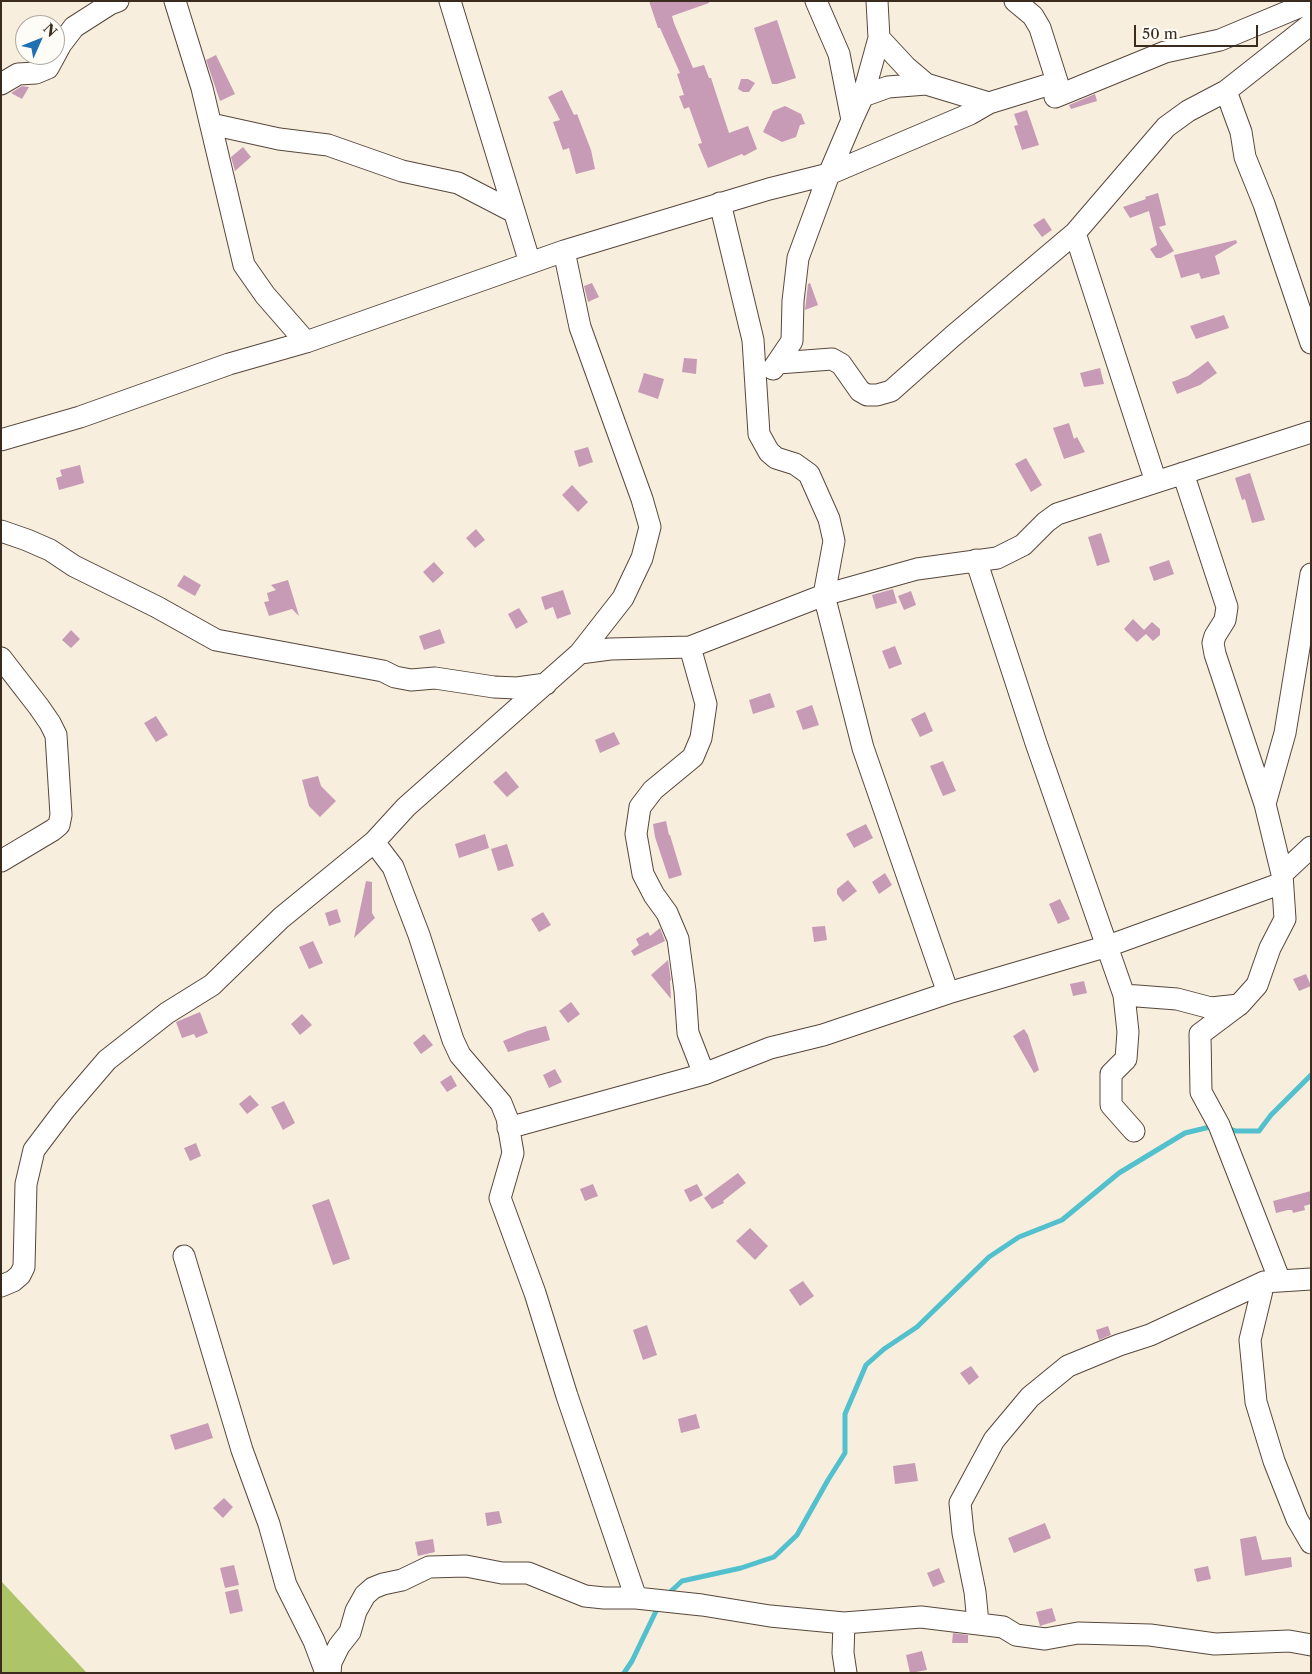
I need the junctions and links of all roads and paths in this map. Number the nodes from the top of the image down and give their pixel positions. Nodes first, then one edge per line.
1 (118, 1) edge
2 (175, 1) edge
3 (450, 1) edge
4 (816, 1) edge
5 (877, 1) edge
6 (1015, 1) edge
7 (1311, 2) edge
8 (1311, 24) edge
9 (879, 38) junction
10 (1, 84) edge
11 (926, 84) junction
12 (1058, 91) junction
13 (1226, 91) junction
14 (863, 96) junction
15 (989, 103) junction
16 (852, 120) junction
17 (211, 124) junction
18 (829, 174) junction
19 (720, 203) junction
20 (514, 212) junction
21 (1075, 233) junction
22 (564, 250) junction
23 (530, 263) junction
24 (306, 342) junction
25 (1311, 343) edge
26 (778, 363) junction
27 (757, 389) junction
28 (1311, 432) edge
29 (1, 440) edge
30 (1184, 473) junction
31 (1156, 482) junction
32 (1, 531) edge
33 (976, 560) junction
34 (1311, 574) edge
35 (824, 596) junction
36 (690, 647) junction
37 (580, 653) junction
38 (1, 658) edge
39 (546, 684) junction
40 (1265, 804) junction
41 (374, 842) junction
42 (1309, 853) edge
43 (1, 861) edge
44 (1282, 879) junction
45 (1108, 946) junction
46 (948, 993) junction
47 (1124, 995) junction
48 (1240, 1004) junction
49 (704, 1074) junction
50 (508, 1128) junction
51 (1134, 1130) dead end
52 (184, 1256) dead end
53 (1311, 1279) edge
54 (1272, 1281) junction
55 (1, 1286) edge
56 (1311, 1543) edge
57 (636, 1598) junction
58 (844, 1623) junction
59 (978, 1623) junction
60 (1311, 1645) edge
61 (326, 1673) edge
62 (330, 1673) edge
63 (846, 1673) edge

1 - 10 street
2 - 17 street
3 - 20 street
4 - 16 street
5 - 9 street
6 - 12 street
7 - 12 street
8 - 13 street
9 - 11 street
9 - 14 street
11 - 14 street
11 - 15 street
12 - 15 street
13 - 21 street
13 - 25 street
14 - 16 street
15 - 18 street
16 - 18 street
17 - 20 street
17 - 24 street
18 - 19 street
18 - 26 street
19 - 22 street
19 - 27 street
20 - 23 street
21 - 26 street
21 - 31 street
22 - 23 street
22 - 37 street
23 - 24 street
24 - 29 street
26 - 27 street
27 - 35 street
28 - 30 street
30 - 31 street
30 - 40 street
31 - 33 street
32 - 39 street
33 - 35 street
33 - 45 street
34 - 40 street
35 - 36 street
35 - 46 street
36 - 37 street
36 - 49 street
37 - 39 street
38 - 43 street
39 - 41 street
40 - 44 street
41 - 50 street
41 - 55 street
42 - 44 street
44 - 45 street
44 - 48 street
45 - 46 street
45 - 47 street
46 - 49 street
47 - 48 street
47 - 51 street
48 - 54 street
49 - 50 street
50 - 57 street
52 - 61 street
53 - 54 street
54 - 56 street
54 - 59 street
57 - 58 street
57 - 62 street
58 - 59 street
58 - 63 street
59 - 60 street

